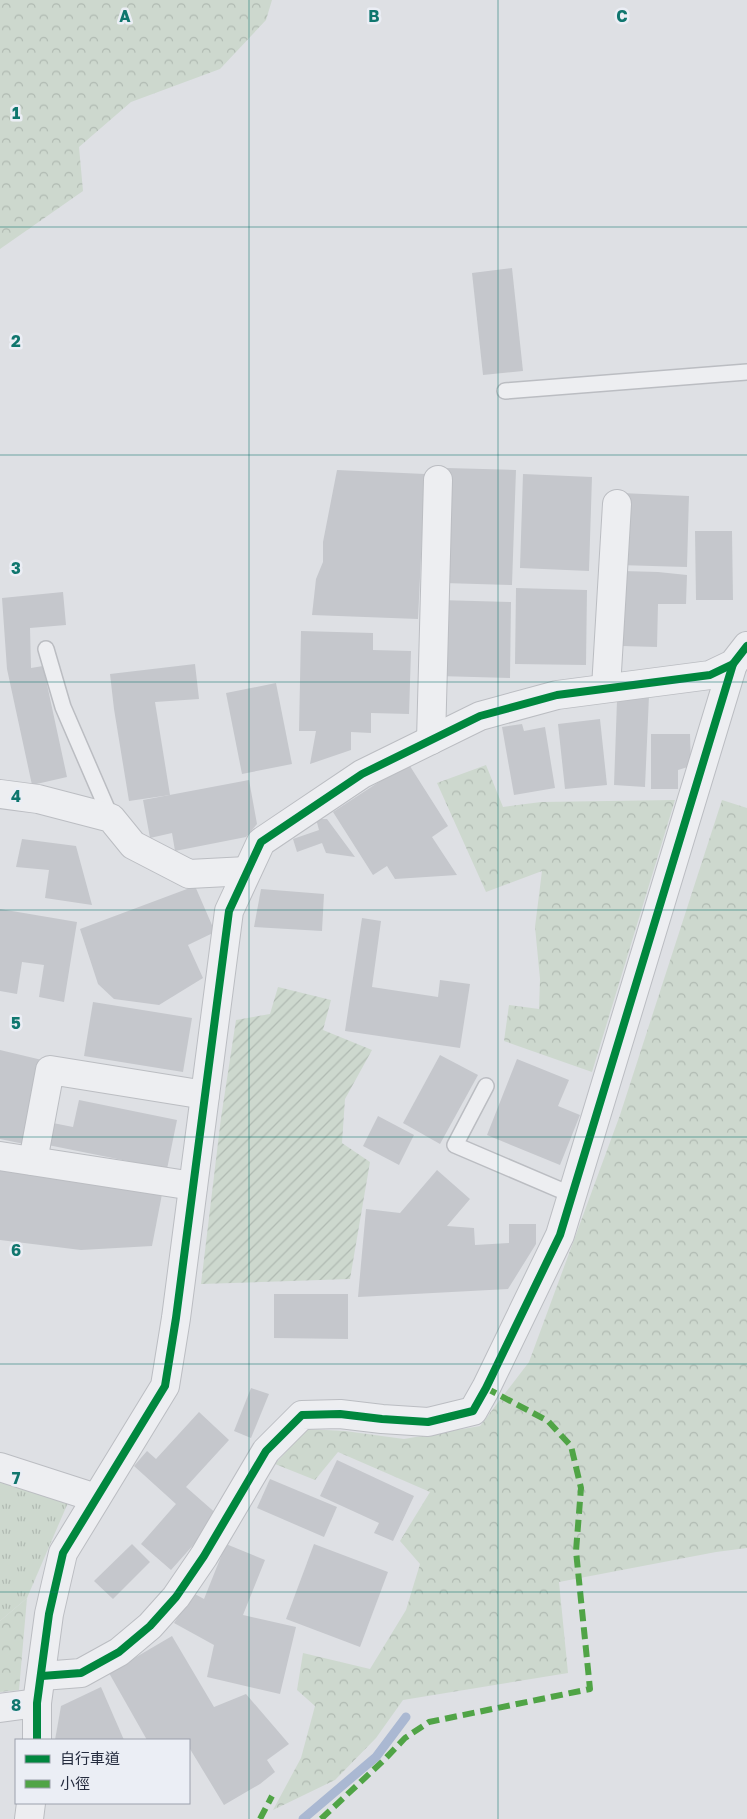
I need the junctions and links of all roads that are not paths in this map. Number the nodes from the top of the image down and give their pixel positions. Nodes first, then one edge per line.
1 (747, 372) edge
2 (505, 391) dead end
3 (438, 480) dead end
4 (617, 504) dead end
5 (46, 649) dead end
6 (740, 655) edge
7 (606, 688) junction
8 (431, 740) junction
9 (0, 794) edge
10 (111, 818) junction
11 (247, 871) junction
12 (486, 1086) dead end
13 (205, 1095) junction
14 (0, 1156) edge
15 (33, 1161) junction
16 (193, 1186) junction
17 (572, 1195) junction
18 (0, 1467) edge
19 (96, 1498) junction
20 (42, 1676) junction
21 (37, 1703) junction
22 (0, 1708) edge
23 (37, 1739) edge
24 (31, 1804) edge
25 (29, 1819) edge

1 - 2 lane
3 - 8 street
4 - 7 street
5 - 10 lane
6 - 7 street
6 - 17 street
7 - 8 street
8 - 11 street
9 - 10 street
10 - 11 street
11 - 13 street
12 - 17 lane
13 - 15 street
13 - 16 street
14 - 15 street
15 - 16 street
16 - 19 street
17 - 20 street
18 - 19 street
19 - 20 street
20 - 21 street
21 - 22 street
21 - 23 street
24 - 25 street

